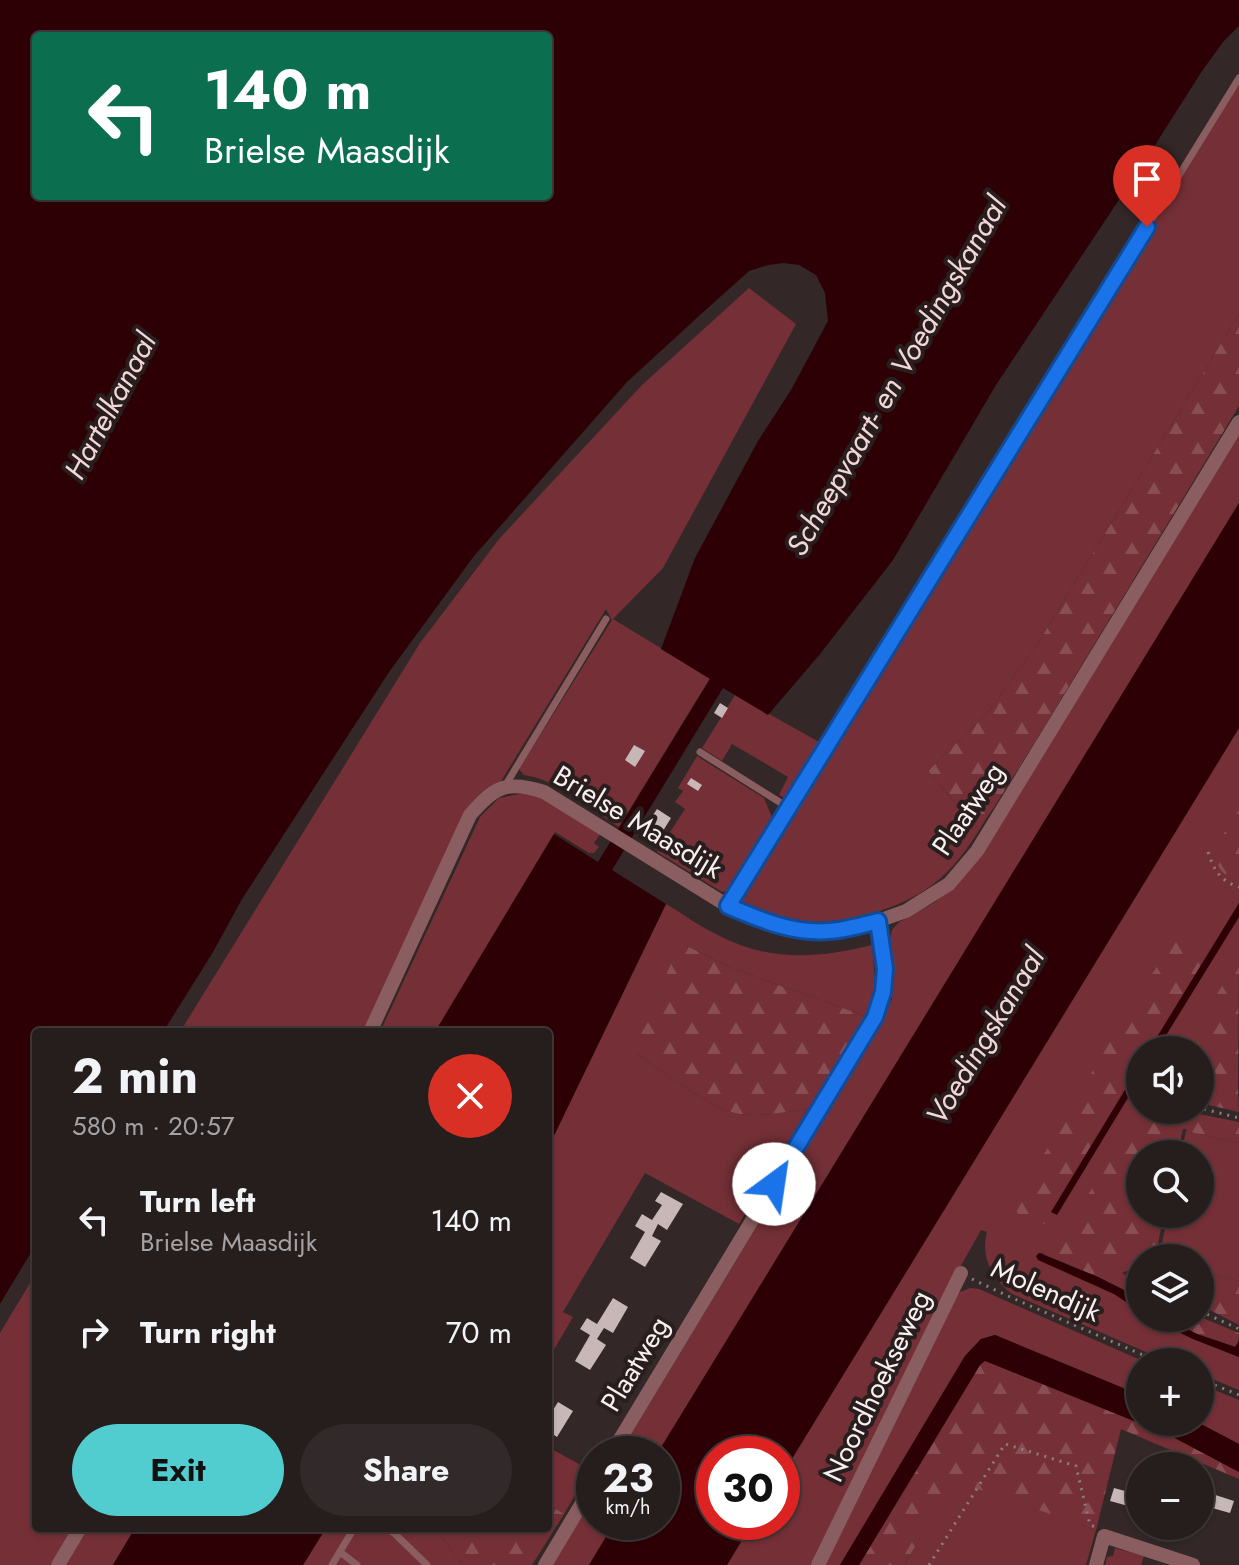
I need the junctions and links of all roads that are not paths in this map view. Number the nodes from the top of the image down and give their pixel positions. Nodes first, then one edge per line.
1 (1239, 78) edge
2 (1239, 422) edge
3 (606, 619) dead end
4 (700, 752) dead end
5 (505, 786) junction
6 (789, 808) junction
7 (728, 906) junction
8 (878, 921) junction
9 (372, 1028) edge
10 (961, 1273) road end
11 (622, 1436) edge
12 (576, 1513) edge
13 (78, 1532) edge
14 (352, 1532) edge
15 (392, 1532) edge
16 (340, 1552) junction
17 (58, 1565) edge
18 (332, 1565) edge
19 (357, 1565) edge
20 (427, 1565) edge
21 (545, 1565) edge
22 (818, 1565) edge
23 (1096, 1565) edge
24 (1193, 1565) edge

1 - 6 lane
2 - 8 street, Plaatweg
3 - 5 lane
4 - 6 lane
5 - 7 street, Brielse Maasdijk
5 - 9 street
6 - 7 lane
7 - 8 street, Brielse Maasdijk
8 - 11 street, Plaatweg
10 - 22 street, Noordhoekseweg
12 - 21 street
13 - 17 street
14 - 16 lane
15 - 20 lane
16 - 18 lane
16 - 19 lane
23 - 24 street

